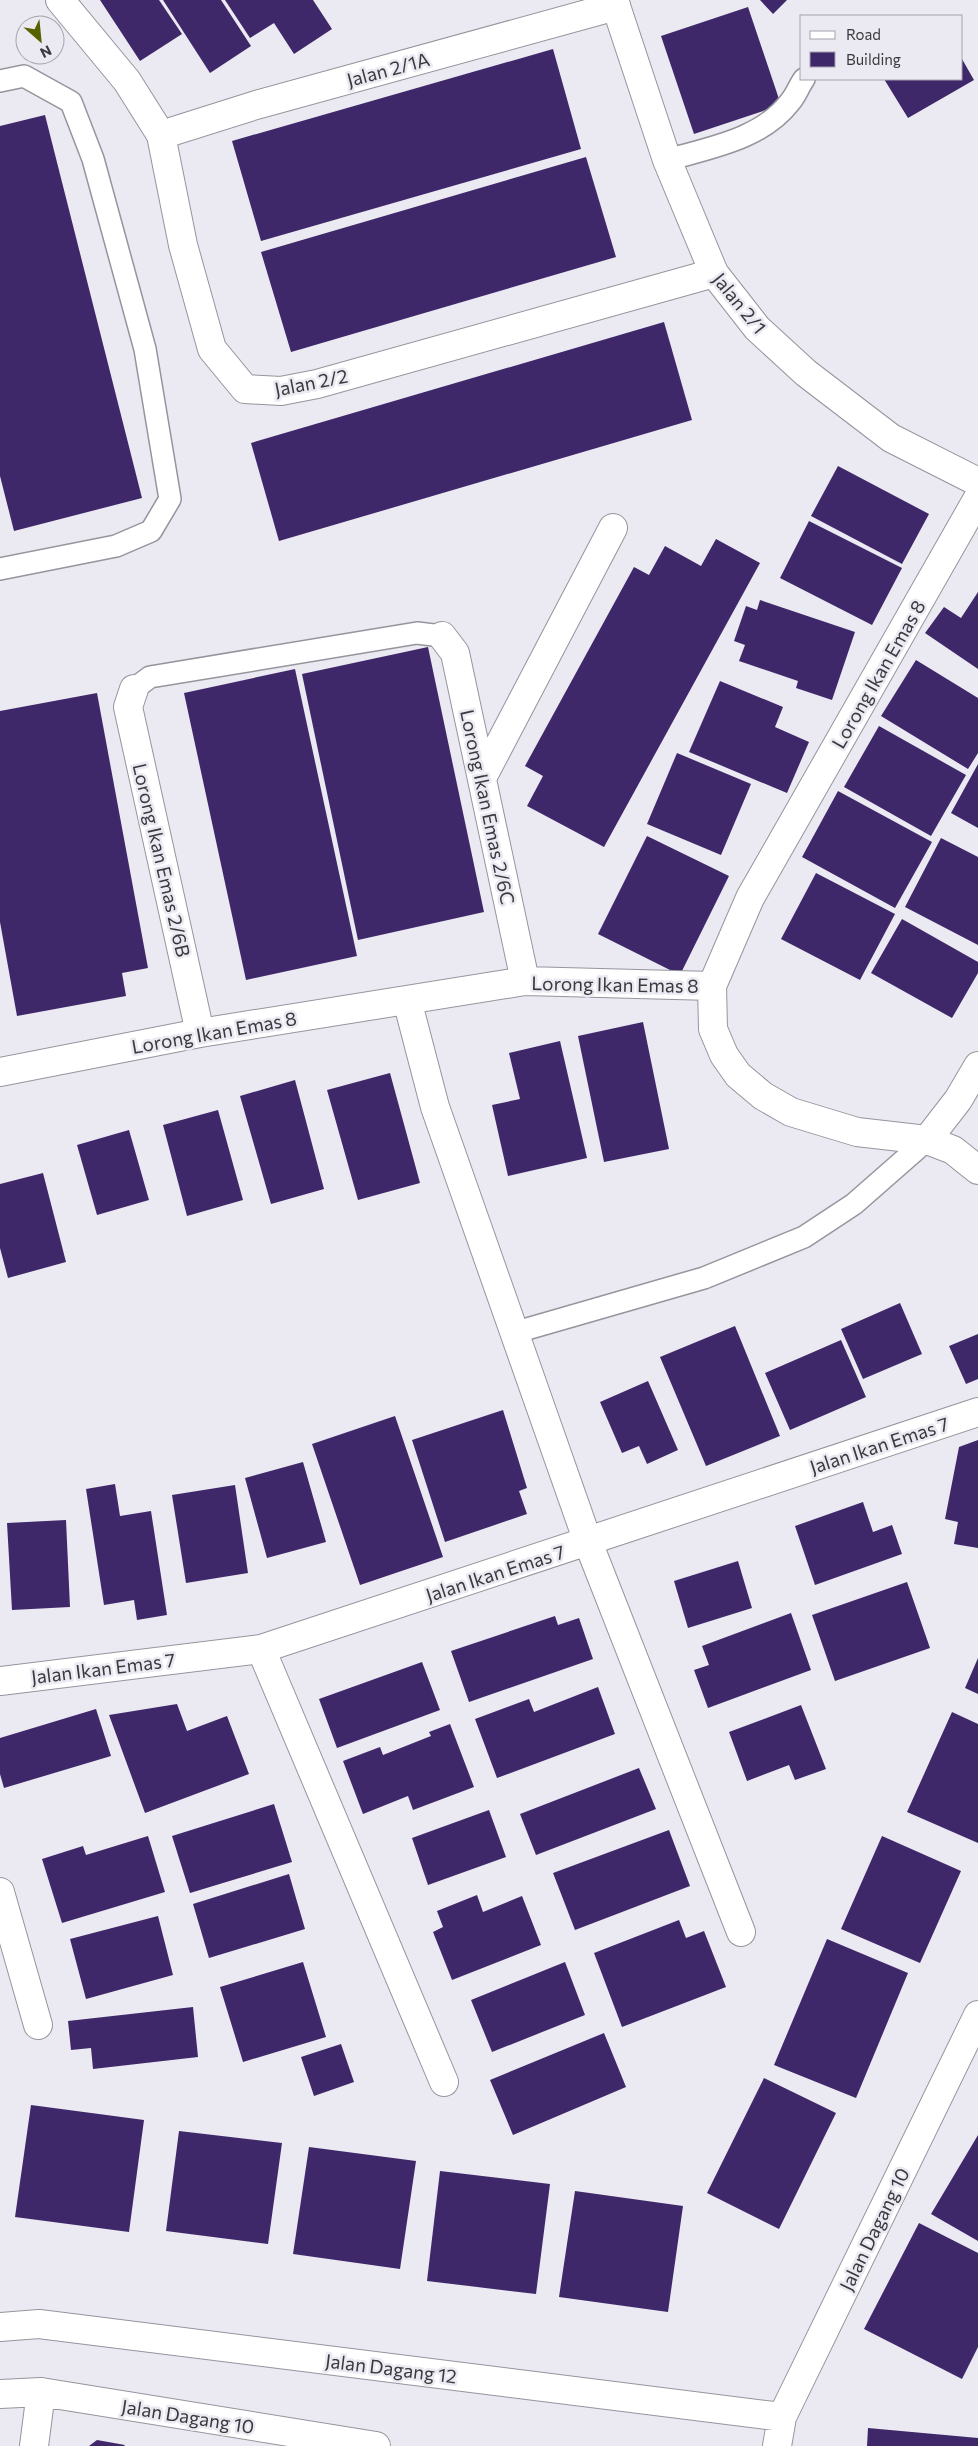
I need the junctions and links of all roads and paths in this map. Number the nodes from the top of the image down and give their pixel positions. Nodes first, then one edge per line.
1 (60, 0) edge
2 (615, 3) edge
3 (803, 80) edge
4 (0, 81) edge
5 (161, 135) junction
6 (667, 160) junction
7 (714, 273) junction
8 (978, 482) edge
9 (978, 498) edge
10 (613, 528) dead end
11 (0, 569) edge
12 (442, 636) joint
13 (134, 689) joint
14 (482, 778) junction
15 (525, 981) junction
16 (712, 986) junction
17 (407, 1000) junction
18 (200, 1033) junction
19 (978, 1066) edge
20 (0, 1072) edge
21 (927, 1140) junction
22 (978, 1170) edge
23 (513, 1333) junction
24 (978, 1412) edge
25 (588, 1542) junction
26 (261, 1648) junction
27 (0, 1681) edge
28 (0, 1892) edge
29 (741, 1932) dead end
30 (978, 2016) edge
31 (38, 2025) dead end
32 (444, 2082) dead end
33 (0, 2326) edge
34 (41, 2392) junction
35 (0, 2394) edge
36 (782, 2417) junction
37 (34, 2446) edge
38 (376, 2446) edge
39 (777, 2446) edge

1 - 5 street, Jalan 2/2
2 - 5 street, Jalan 2/1A
2 - 6 street, Jalan 2/1
3 - 6 lane
4 - 11 lane
5 - 7 street, Jalan 2/2
6 - 7 street, Jalan 2/1
7 - 8 street, Jalan 2/1
9 - 16 street, Lorong Ikan Emas 8
10 - 14 street
12 - 13 lane
12 - 14 street, Lorong Ikan Emas 2/6C
13 - 18 street, Lorong Ikan Emas 2/6B
14 - 15 street, Lorong Ikan Emas 2/6C
15 - 16 street, Lorong Ikan Emas 8
15 - 17 street, Lorong Ikan Emas 8
16 - 21 street
17 - 18 street, Lorong Ikan Emas 8
17 - 23 street
18 - 20 street, Lorong Ikan Emas 8
19 - 21 street
21 - 22 street
21 - 23 lane
23 - 25 street
24 - 25 street, Jalan Ikan Emas 7
25 - 26 street, Jalan Ikan Emas 7
25 - 29 street
26 - 27 street, Jalan Ikan Emas 7
26 - 32 street
28 - 31 street
30 - 36 street, Jalan Dagang 10
33 - 36 street, Jalan Dagang 12
34 - 35 street, Jalan Dagang 10
34 - 37 street
34 - 38 street, Jalan Dagang 10
36 - 39 street, Jalan Dagang 10

